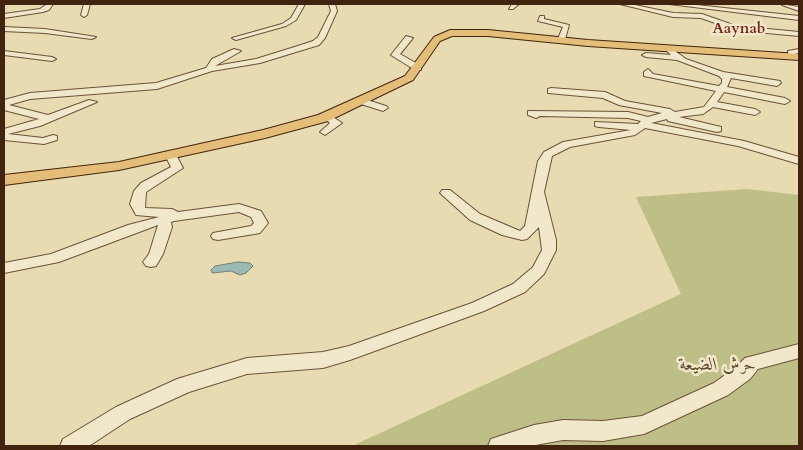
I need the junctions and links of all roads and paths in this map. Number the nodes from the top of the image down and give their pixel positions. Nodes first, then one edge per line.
1 (50, 4) edge
2 (87, 4) edge
3 (302, 4) edge
4 (332, 4) edge
5 (623, 4) edge
6 (672, 4) edge
7 (784, 4) edge
8 (776, 8) dead end
9 (797, 8) edge
10 (41, 11) junction
11 (49, 12) dead end
12 (84, 15) dead end
13 (4, 16) edge
14 (542, 17) dead end
15 (799, 18) edge
16 (4, 29) edge
17 (799, 34) edge
18 (92, 37) dead end
19 (236, 38) dead end
20 (408, 38) dead end
21 (561, 40) junction
22 (237, 51) dead end
23 (4, 53) edge
24 (797, 53) edge
25 (646, 55) dead end
26 (675, 58) junction
27 (52, 59) dead end
28 (418, 68) junction
29 (211, 69) junction
30 (648, 72) dead end
31 (764, 72) dead end
32 (756, 78) junction
33 (776, 83) dead end
34 (722, 84) junction
35 (4, 92) edge
36 (551, 92) dead end
37 (22, 97) junction
38 (361, 101) junction
39 (92, 102) dead end
40 (785, 102) dead end
41 (4, 103) edge
42 (709, 106) junction
43 (382, 108) dead end
44 (685, 109) junction
45 (755, 112) dead end
46 (536, 115) dead end
47 (327, 116) junction
48 (47, 119) junction
49 (68, 121) dead end
50 (649, 122) junction
51 (599, 124) dead end
52 (723, 130) dead end
53 (4, 132) edge
54 (325, 132) dead end
55 (4, 137) edge
56 (53, 138) dead end
57 (172, 155) junction
58 (797, 159) edge
59 (4, 180) edge
60 (538, 192) junction
61 (446, 193) dead end
62 (169, 219) junction
63 (218, 236) dead end
64 (151, 262) dead end
65 (4, 268) edge
66 (799, 350) edge
67 (71, 446) edge
68 (499, 446) edge

1 - 10 street
2 - 12 street
3 - 19 street
4 - 29 street
5 - 17 street
6 - 15 street
7 - 9 street
8 - 9 street
10 - 11 street
10 - 13 street
14 - 21 street
16 - 18 street
20 - 28 street
21 - 26 main road
21 - 28 main road
22 - 29 street
23 - 27 street
24 - 26 main road
25 - 26 street
26 - 34 street
28 - 38 main road
29 - 37 street
30 - 34 street
31 - 32 street
32 - 33 street
32 - 34 street
34 - 40 street
34 - 42 street
35 - 37 street
36 - 44 street
37 - 41 street
38 - 43 street
38 - 47 main road
39 - 48 street
41 - 48 street
42 - 44 street
42 - 45 street
44 - 50 street
46 - 50 street
47 - 54 street
47 - 57 main road
48 - 49 street
48 - 53 street
50 - 51 street
50 - 52 street
50 - 58 street
50 - 60 street
55 - 56 street
57 - 59 main road
57 - 62 street
60 - 61 street
60 - 67 street
62 - 63 street
62 - 64 street
62 - 65 street
66 - 68 street

